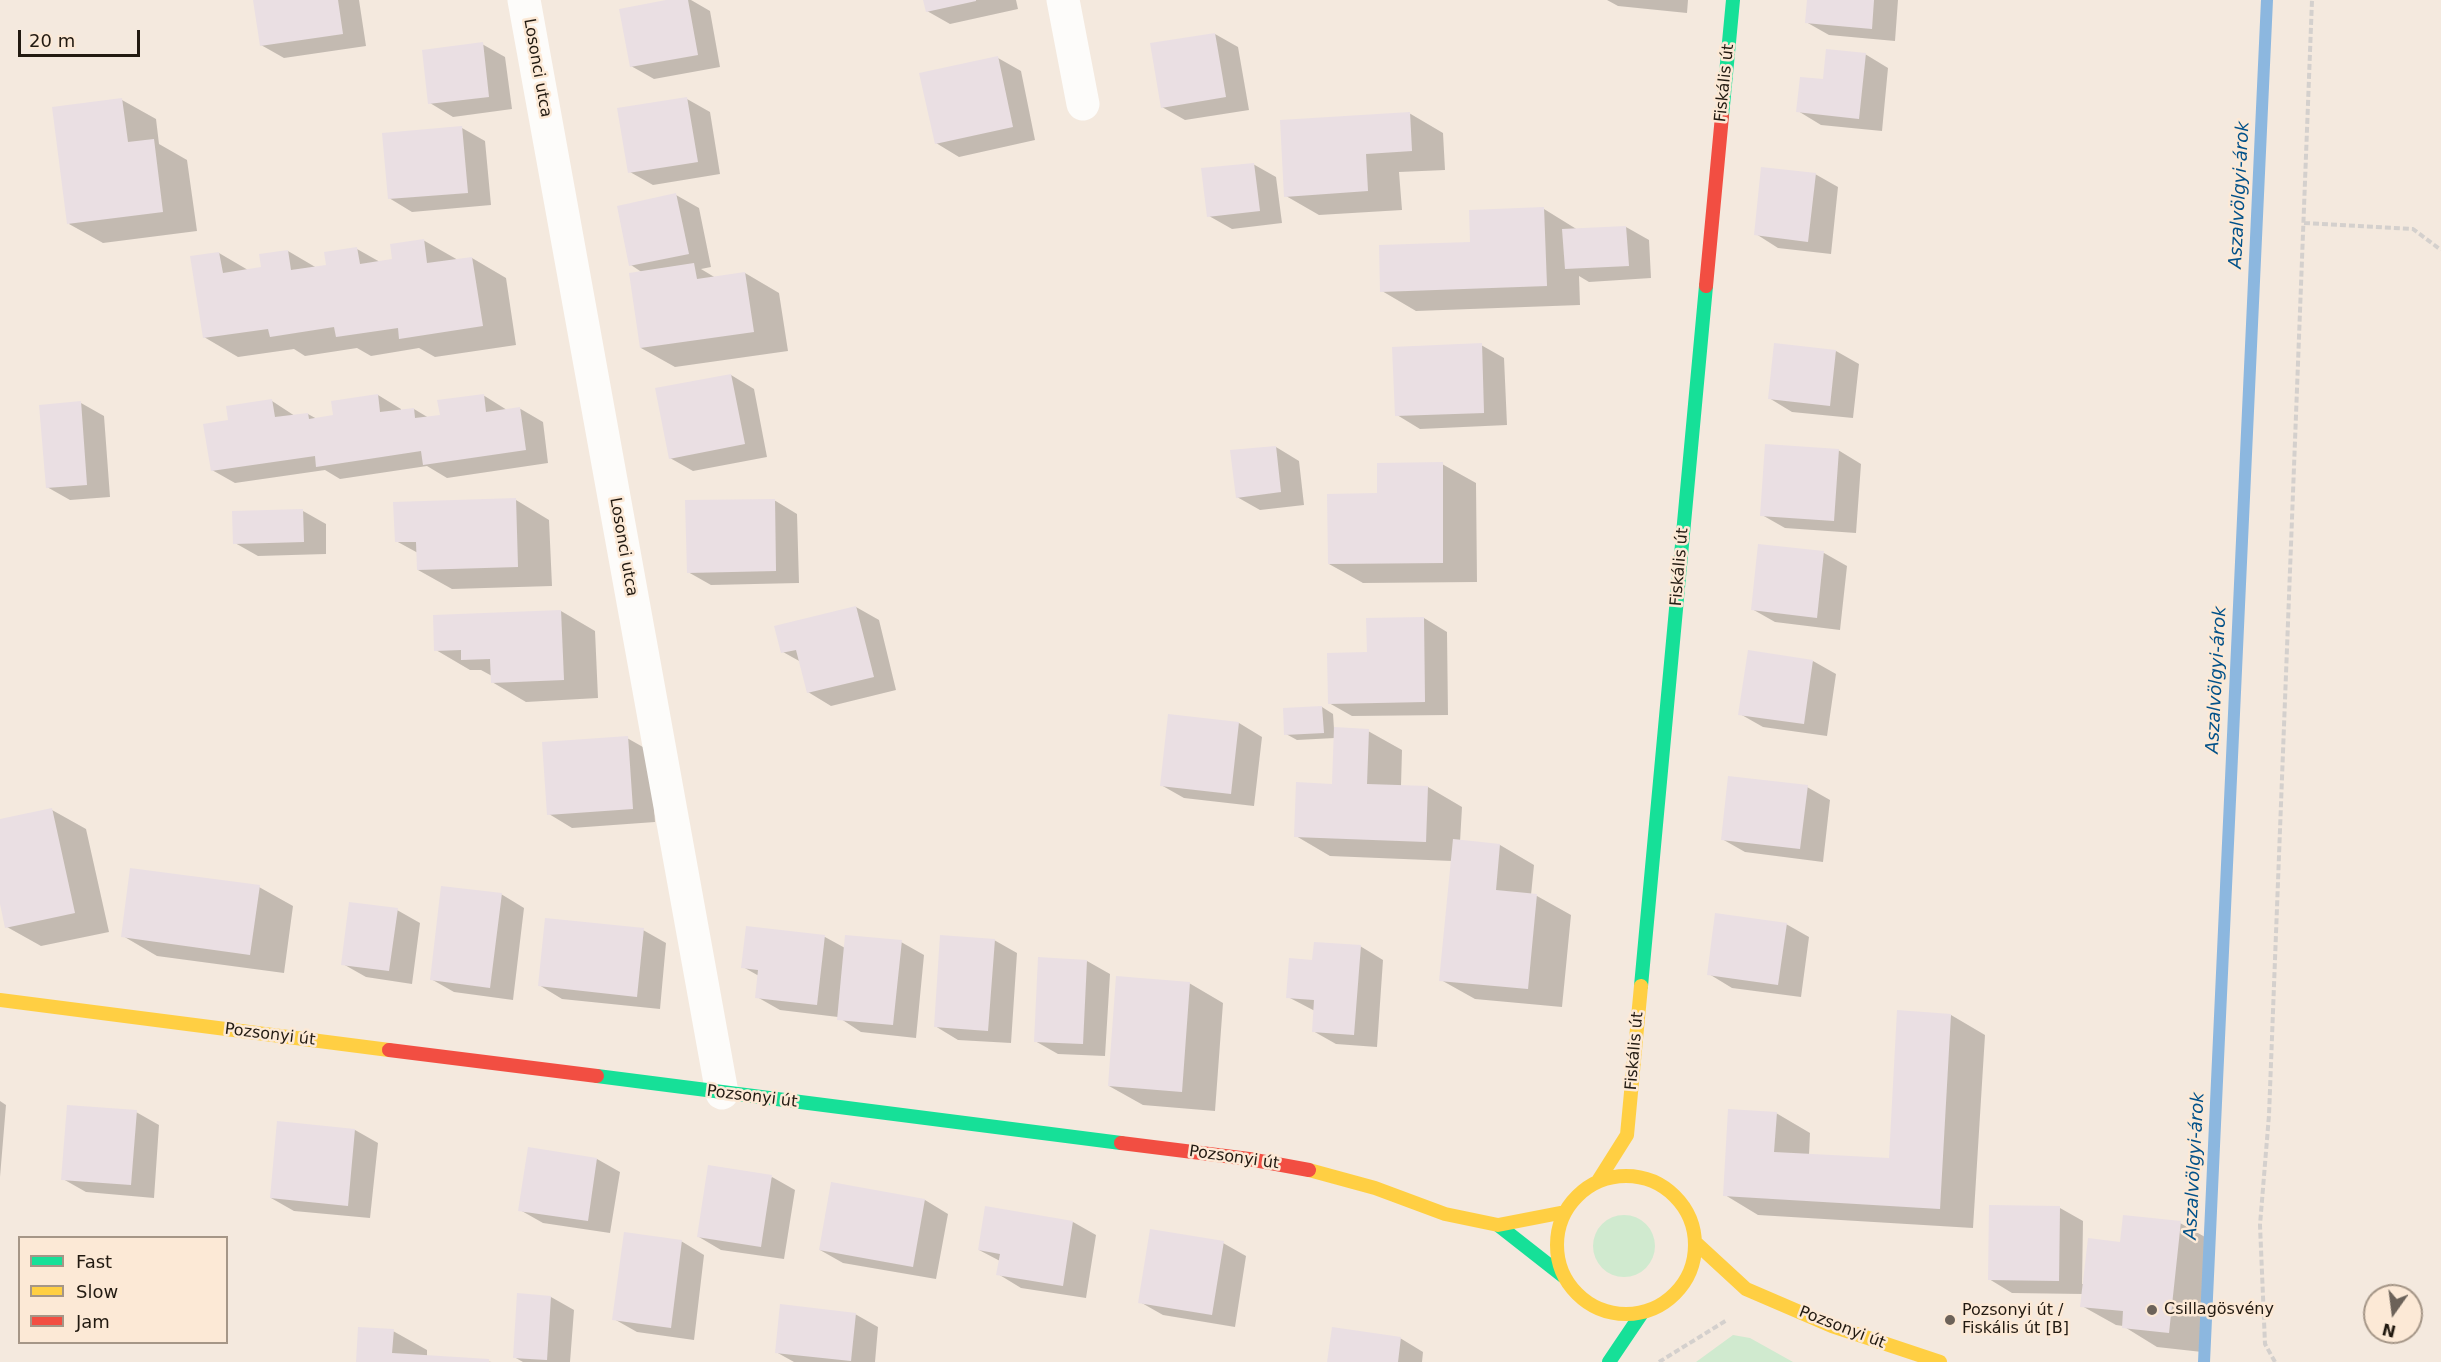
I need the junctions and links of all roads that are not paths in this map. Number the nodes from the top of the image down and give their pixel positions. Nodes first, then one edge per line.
1 (524, 0) edge
2 (1064, 0) edge
3 (1733, 0) edge
4 (1083, 104) dead end
5 (0, 1000) edge
6 (722, 1093) junction
7 (1644, 1162) dead end
8 (1598, 1181) junction
9 (1655, 1181) junction
10 (1564, 1212) junction
11 (1498, 1225) junction
12 (1696, 1243) junction
13 (1563, 1276) junction
14 (1746, 1289) junction
15 (1701, 1290) dead end
16 (1723, 1290) dead end
17 (1678, 1291) junction
18 (1642, 1313) junction
19 (1604, 1341) dead end
20 (1609, 1362) edge
21 (1940, 1362) edge

1 - 6 street, Losonci utca
2 - 4 street
3 - 8 street, Fiskális út
5 - 6 street, Pozsonyi út
6 - 11 street, Pozsonyi út
7 - 9 street
8 - 9 street
8 - 10 street
9 - 12 street
10 - 11 street, Pozsonyi út
10 - 13 street
11 - 13 street, Pozsonyi út
12 - 14 street, Pozsonyi út
12 - 17 street
13 - 18 street
14 - 16 street, Pozsonyi út
14 - 21 street, Pozsonyi út
15 - 17 street
17 - 18 street
18 - 20 street
19 - 20 street

